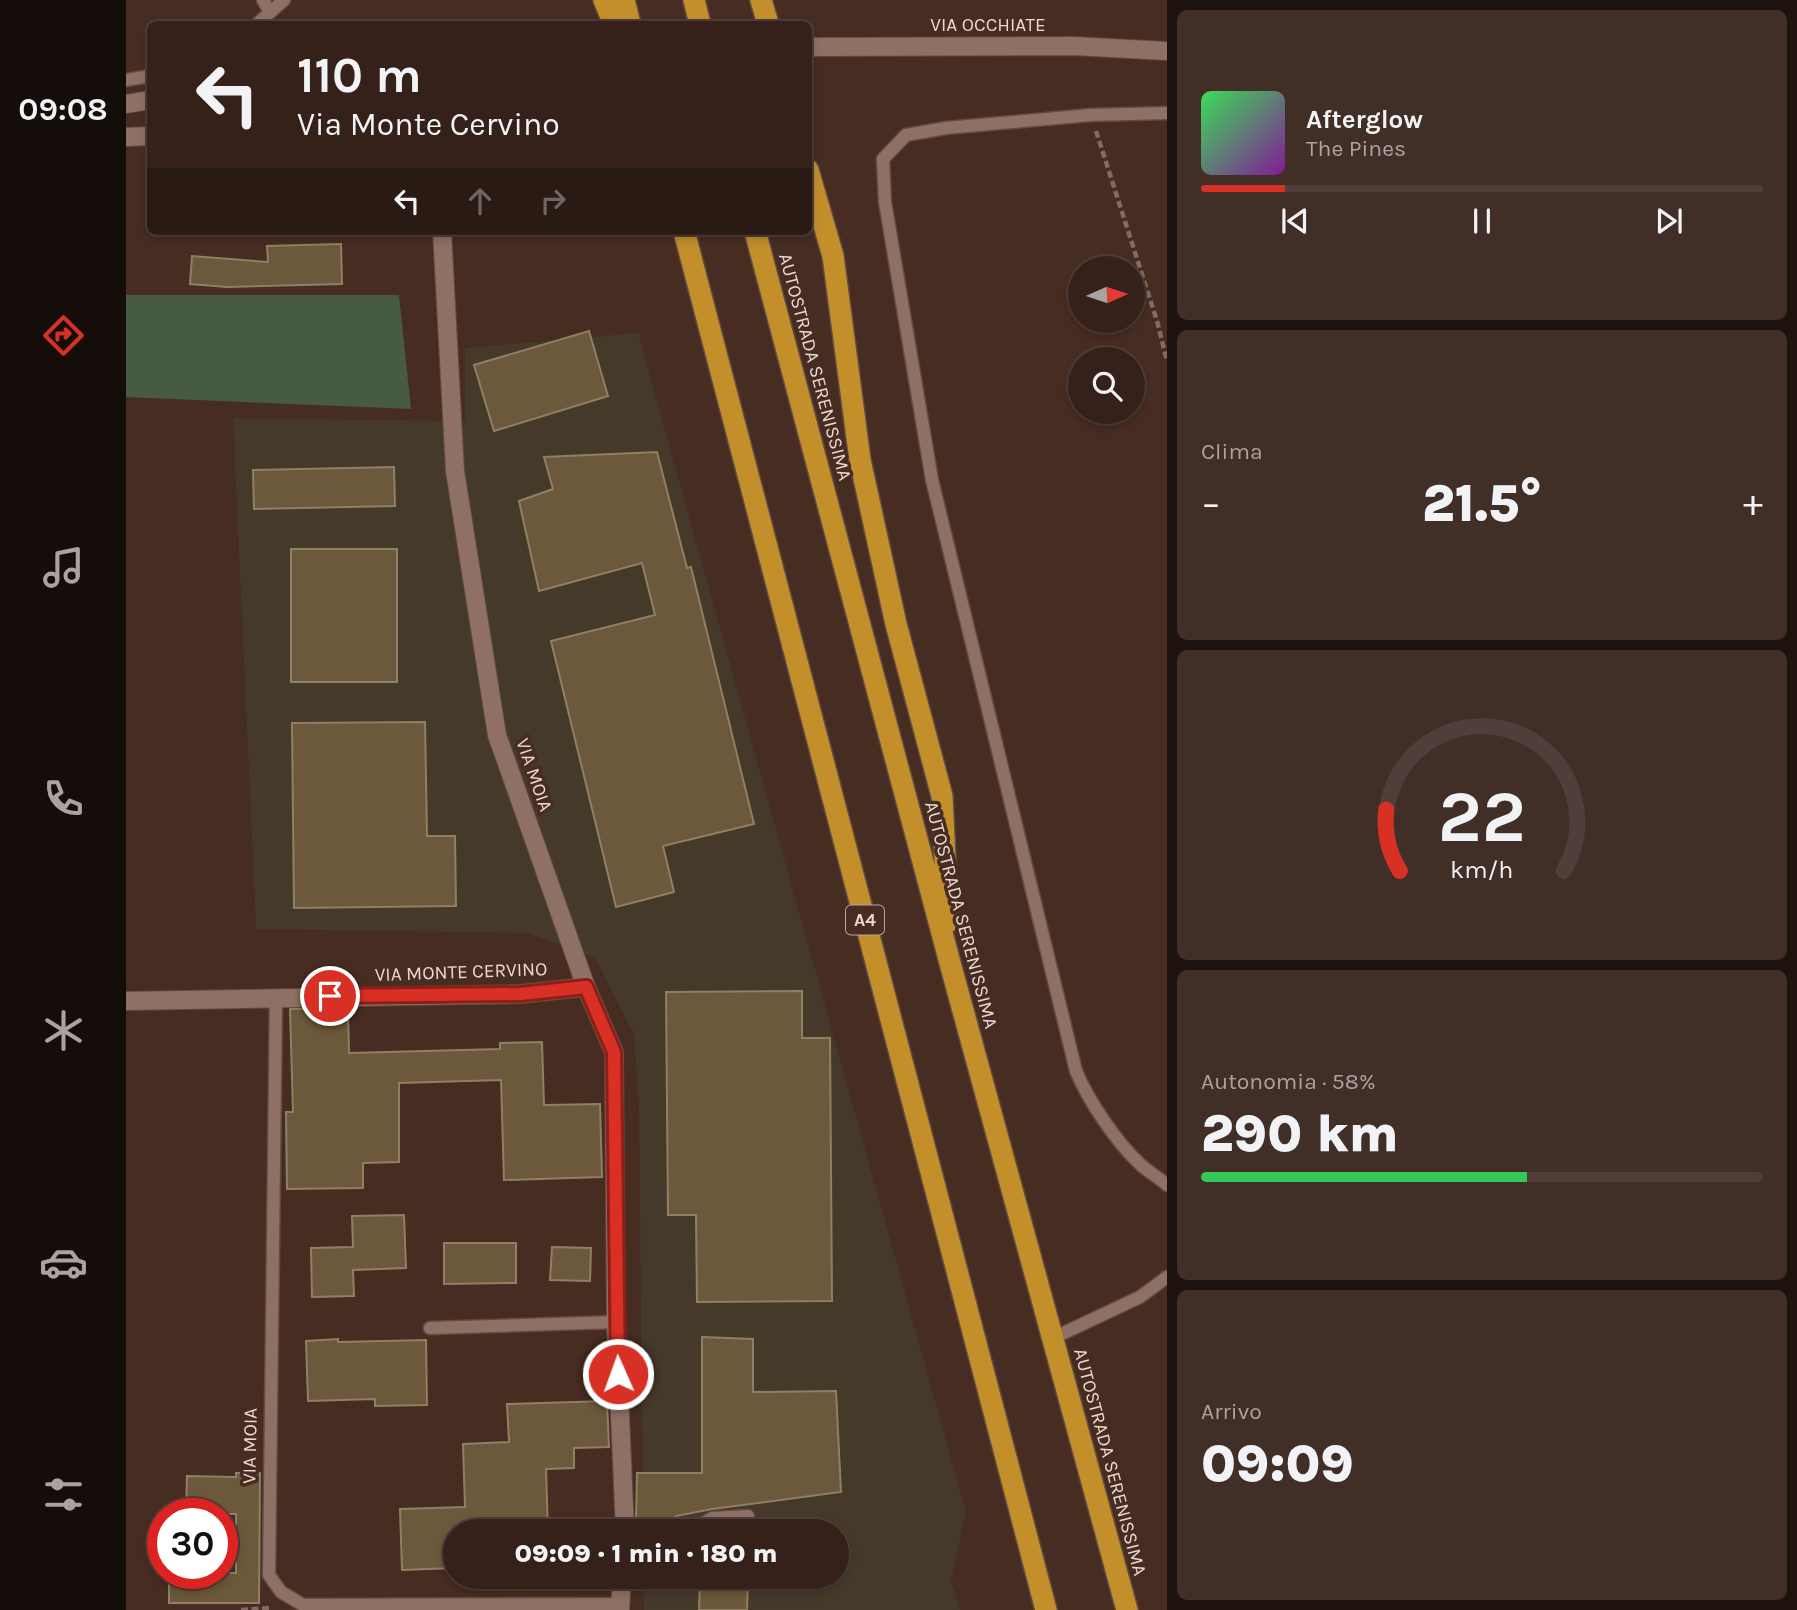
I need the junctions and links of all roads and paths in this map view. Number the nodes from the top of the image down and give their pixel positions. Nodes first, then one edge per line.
1 (263, 0) edge
2 (284, 0) edge
3 (604, 0) edge
4 (624, 0) edge
5 (694, 0) edge
6 (761, 0) edge
7 (270, 12) junction
8 (260, 21) edge
9 (613, 21) edge
10 (629, 21) edge
11 (699, 21) edge
12 (767, 21) edge
13 (812, 47) edge
14 (1167, 51) edge
15 (147, 76) edge
16 (126, 80) edge
17 (147, 100) edge
18 (126, 104) edge
19 (1167, 113) edge
20 (1090, 115) junction
21 (147, 136) edge
22 (126, 137) edge
23 (812, 184) edge
24 (442, 235) edge
25 (685, 235) edge
26 (756, 235) edge
27 (1167, 361) edge
28 (950, 963) junction
29 (586, 987) junction
30 (276, 997) junction
31 (126, 1001) edge
32 (1167, 1185) edge
33 (1167, 1277) edge
34 (616, 1321) junction
35 (430, 1328) dead end
36 (1053, 1338) junction
37 (748, 1516) dead end
38 (624, 1519) edge
39 (710, 1519) edge
40 (621, 1589) edge
41 (620, 1607) edge
42 (1046, 1610) edge
43 (1127, 1610) edge

1 - 7 lane
2 - 7 lane
3 - 9 highway
4 - 10 highway
5 - 11 highway
6 - 12 highway
7 - 8 lane
13 - 14 street, VIA OCCHIATE
15 - 16 lane
17 - 18 street
19 - 20 lane
20 - 27 path
20 - 32 lane
21 - 22 street
23 - 28 highway
24 - 29 street, VIA MOIA
25 - 42 highway, A4
26 - 28 highway, AUTOSTRADA SERENISSIMA
28 - 36 highway, AUTOSTRADA SERENISSIMA
29 - 30 street, VIA MONTE CERVINO
29 - 34 street, VIA MOIA
30 - 31 street, VIA MONTE CERVINO
30 - 41 lane, VIA MOIA
33 - 36 lane
34 - 35 lane
34 - 38 street, VIA MOIA
36 - 43 highway, AUTOSTRADA SERENISSIMA
37 - 39 lane
40 - 41 street, VIA MOIA

